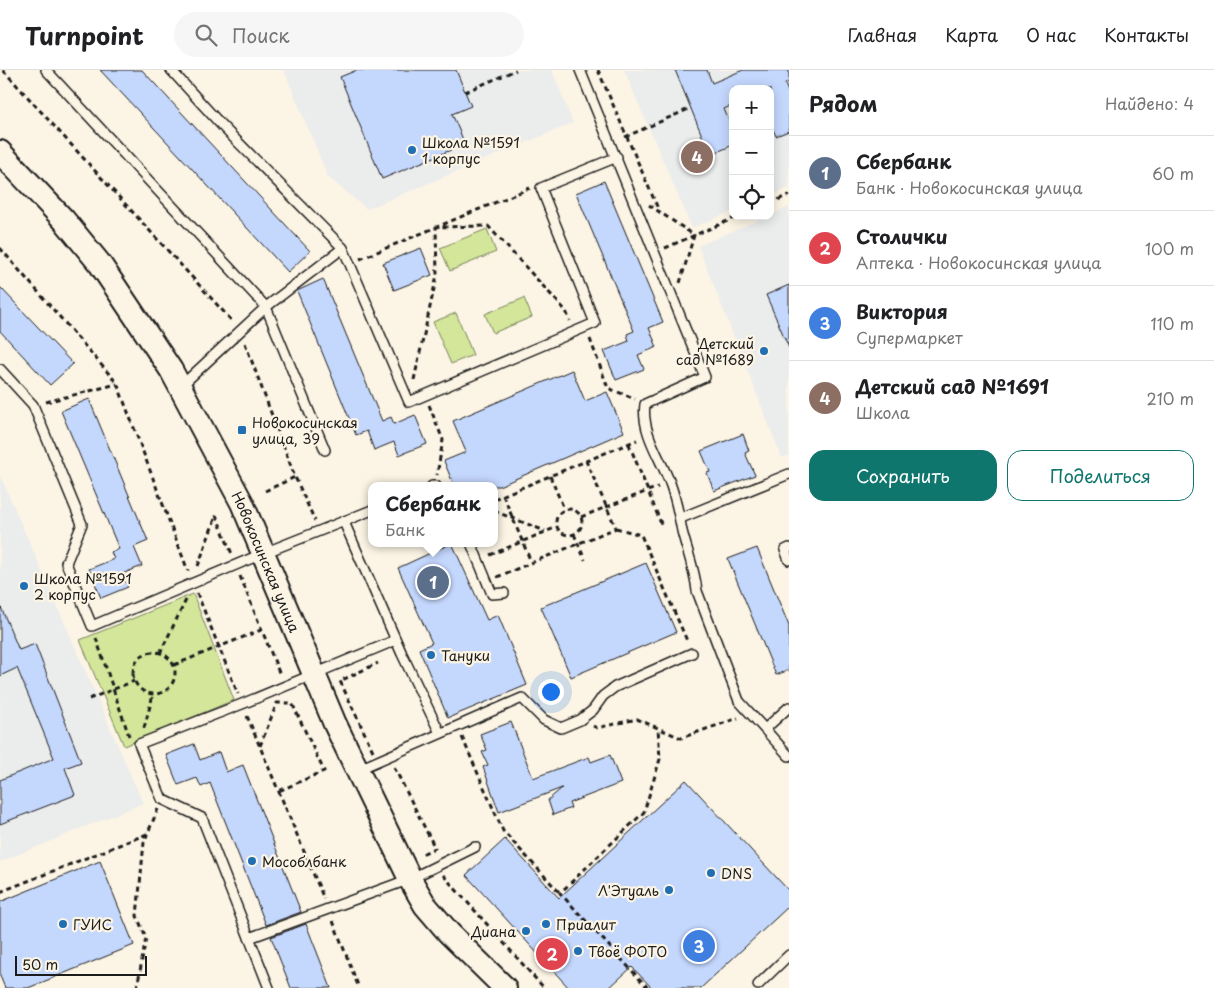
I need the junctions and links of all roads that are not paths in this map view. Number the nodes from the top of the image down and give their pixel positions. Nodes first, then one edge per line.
1 (46, 70) edge
2 (171, 70) edge
3 (580, 70) edge
4 (0, 152) edge
5 (617, 157) junction
6 (343, 248) junction
7 (266, 307) junction
8 (0, 369) edge
9 (180, 387) junction
10 (325, 450) dead end
11 (789, 474) edge
12 (368, 512) edge
13 (682, 518) junction
14 (344, 522) junction
15 (473, 547) edge
16 (789, 548) edge
17 (264, 553) junction
18 (789, 560) edge
19 (504, 593) dead end
20 (396, 640) junction
21 (692, 653) road end
22 (314, 675) junction
23 (789, 707) edge
24 (765, 729) junction
25 (440, 734) junction
26 (789, 756) edge
27 (356, 770) junction
28 (475, 847) dead end
29 (410, 880) junction
30 (249, 938) junction
31 (789, 956) edge
32 (758, 985) dead end
33 (269, 988) edge
34 (506, 988) edge

1 - 7 lane
2 - 6 lane
3 - 5 lane
4 - 9 street, Новокосинская улица
5 - 6 lane
5 - 13 lane
6 - 7 lane
7 - 9 lane
7 - 10 lane
8 - 17 lane
9 - 17 street, Новокосинская улица
11 - 13 lane
12 - 14 lane
13 - 24 lane
14 - 17 lane
14 - 20 lane
15 - 19 lane
16 - 18 lane
17 - 22 street, Новокосинская улица
20 - 22 lane
20 - 25 lane
21 - 25 lane
22 - 27 street, Новокосинская улица
22 - 30 lane
23 - 24 lane
24 - 26 lane
25 - 27 lane
27 - 29 street, Новокосинская улица
28 - 29 lane
29 - 30 lane
29 - 34 street, Новокосинская улица
30 - 33 lane
31 - 32 lane

